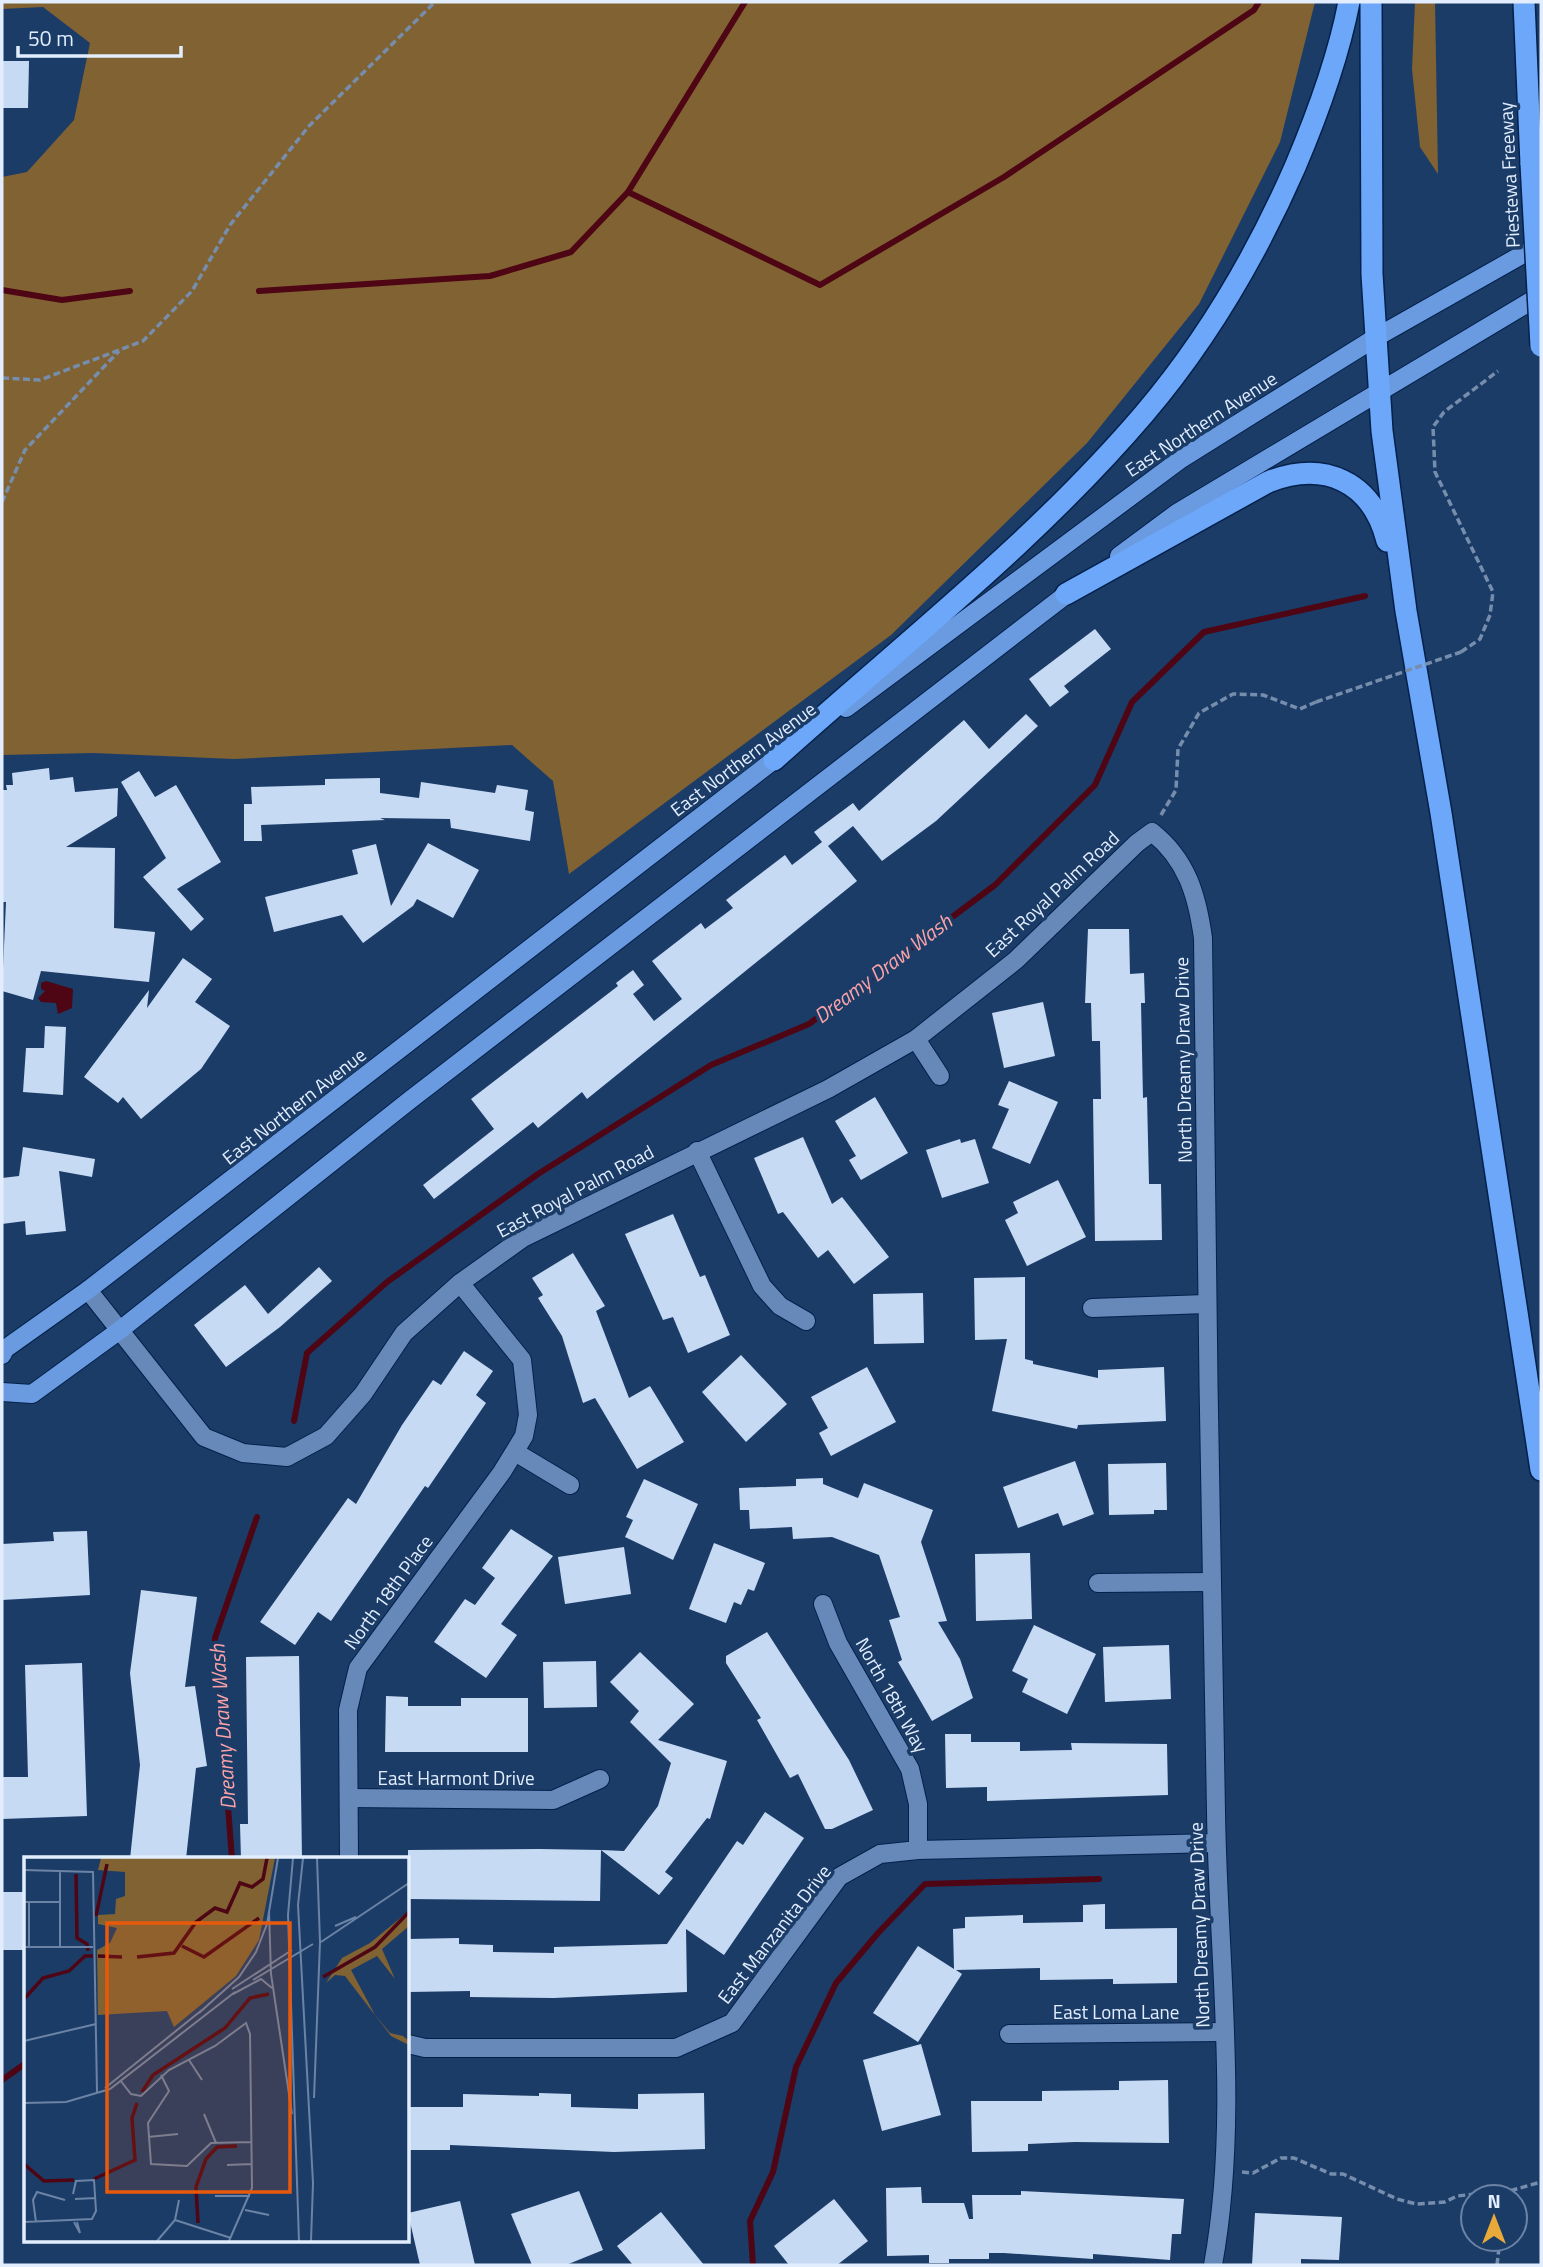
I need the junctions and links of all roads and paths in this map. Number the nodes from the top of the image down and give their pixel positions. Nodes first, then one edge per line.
1 (435, 2) edge
2 (1349, 2) edge
3 (1371, 2) edge
4 (1524, 2) edge
5 (1541, 244) edge
6 (1541, 295) edge
7 (1375, 338) junction
8 (1541, 346) edge
9 (120, 349) junction
10 (1498, 371) dead end
11 (2, 379) edge
12 (1378, 391) junction
13 (2, 502) edge
14 (1066, 594) junction
15 (1406, 611) junction
16 (774, 760) junction
17 (1152, 832) junction
18 (916, 1039) junction
19 (940, 1076) dead end
20 (697, 1151) junction
21 (460, 1283) junction
22 (88, 1290) junction
23 (1206, 1304) junction
24 (1092, 1308) dead end
25 (806, 1321) dead end
26 (120, 1330) junction
27 (2, 1355) edge
28 (2, 1392) edge
29 (515, 1452) junction
30 (1541, 1470) edge
31 (570, 1485) dead end
32 (1210, 1582) junction
33 (1098, 1583) dead end
34 (823, 1604) dead end
35 (600, 1779) dead end
36 (349, 1798) junction
37 (1216, 1843) junction
38 (918, 1850) junction
39 (349, 1857) edge
40 (1223, 2032) junction
41 (1009, 2034) dead end
42 (410, 2044) edge
43 (1242, 2172) dead end
44 (1459, 2198) edge
45 (1213, 2265) edge

1 - 9 path
2 - 16 highway
3 - 7 highway
4 - 8 highway, Piestewa Freeway, bridge
5 - 7 main road, East Northern Avenue
6 - 12 main road
7 - 12 highway
7 - 16 main road, East Northern Avenue
9 - 11 path
9 - 13 path
10 - 17 path, bridge
12 - 14 main road
12 - 15 highway
14 - 15 highway
14 - 26 main road
15 - 30 highway
16 - 22 main road, East Northern Avenue
17 - 18 street, East Royal Palm Road
17 - 23 street, North Dreamy Draw Drive
18 - 19 street
18 - 20 street, East Royal Palm Road
20 - 21 street, East Royal Palm Road
20 - 25 street
21 - 26 street, East Royal Palm Road
21 - 29 street, North 18th Place
22 - 26 street, East Royal Palm Road
22 - 27 main road, East Northern Avenue
23 - 24 street
23 - 32 street, North Dreamy Draw Drive
26 - 28 main road
29 - 31 street
29 - 36 street, North 18th Place
32 - 33 street
32 - 37 street, North Dreamy Draw Drive
34 - 38 street, North 18th Way
35 - 36 street, East Harmont Drive
36 - 39 street, North 18th Place
37 - 38 street, East Manzanita Drive
37 - 40 street, North Dreamy Draw Drive
38 - 42 street, East Manzanita Drive
40 - 41 street, East Loma Lane
40 - 45 street, North Dreamy Draw Drive
43 - 44 path

